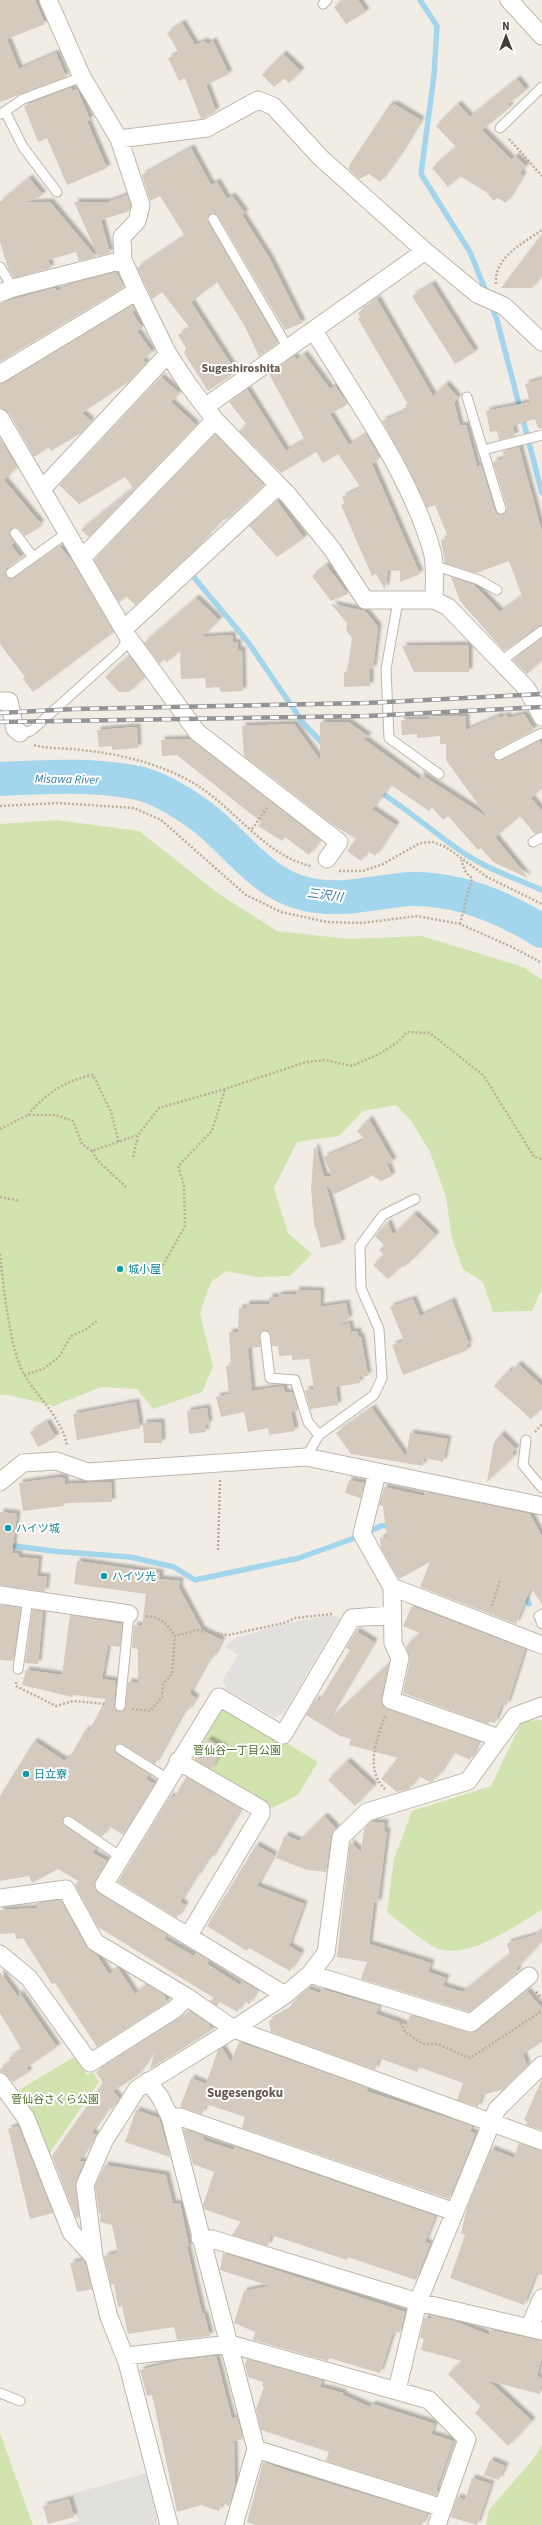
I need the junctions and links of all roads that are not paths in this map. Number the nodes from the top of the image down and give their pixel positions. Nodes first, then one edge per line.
1 (48, 0) edge
2 (509, 0) edge
3 (542, 36) edge
4 (82, 77) junction
5 (542, 87) edge
6 (2, 113) edge
7 (500, 128) road end
8 (119, 139) junction
9 (57, 192) dead end
10 (213, 219) dead end
11 (425, 251) junction
12 (123, 260) junction
13 (0, 267) edge
14 (6, 291) edge
15 (136, 291) junction
16 (314, 331) junction
17 (542, 342) edge
18 (288, 348) junction
19 (168, 354) junction
20 (0, 374) edge
21 (467, 397) dead end
22 (210, 414) junction
23 (0, 418) edge
24 (542, 435) edge
25 (483, 450) junction
26 (278, 486) junction
27 (42, 489) junction
28 (501, 509) dead end
29 (15, 533) dead end
30 (67, 533) junction
31 (33, 557) junction
32 (82, 557) junction
33 (433, 565) junction
34 (11, 573) dead end
35 (497, 590) dead end
36 (434, 600) junction
37 (398, 601) junction
38 (542, 631) edge
39 (126, 633) junction
40 (501, 661) junction
41 (0, 701) edge
42 (542, 717) edge
43 (542, 733) edge
44 (25, 738) joint
45 (499, 756) dead end
46 (439, 774) dead end
47 (542, 837) edge
48 (533, 842) dead end
49 (325, 866) road end
50 (415, 1199) dead end
51 (265, 1336) dead end
52 (320, 1435) junction
53 (526, 1440) dead end
54 (306, 1457) junction
55 (376, 1473) junction
56 (0, 1482) edge
57 (542, 1488) edge
58 (542, 1506) edge
59 (392, 1587) junction
60 (0, 1595) edge
61 (28, 1599) junction
62 (129, 1614) joint
63 (542, 1614) edge
64 (391, 1615) junction
65 (542, 1624) edge
66 (542, 1644) edge
67 (18, 1668) road end
68 (120, 1706) road end
69 (542, 1706) edge
70 (499, 1738) junction
71 (120, 1749) dead end
72 (178, 1761) junction
73 (168, 1779) junction
74 (68, 1821) dead end
75 (121, 1857) junction
76 (0, 1898) edge
77 (189, 1935) junction
78 (0, 1954) edge
79 (310, 1974) junction
80 (528, 1976) dead end
81 (285, 1994) junction
82 (187, 1997) junction
83 (234, 2029) junction
84 (542, 2065) edge
85 (148, 2081) junction
86 (0, 2082) edge
87 (170, 2117) junction
88 (491, 2122) junction
89 (542, 2141) edge
90 (455, 2212) junction
91 (200, 2238) junction
92 (94, 2257) junction
93 (542, 2298) edge
94 (418, 2302) junction
95 (536, 2329) edge
96 (230, 2344) junction
97 (126, 2356) junction
98 (396, 2390) junction
99 (0, 2393) edge
100 (20, 2401) dead end
101 (256, 2449) junction
102 (443, 2508) junction
103 (171, 2525) edge
104 (234, 2525) edge
105 (437, 2525) edge

1 - 4 street
2 - 3 street
4 - 6 lane
4 - 8 street
5 - 7 lane
6 - 9 lane
8 - 11 street
8 - 12 street
10 - 18 lane
11 - 16 street
11 - 17 street
12 - 14 street
12 - 15 street
13 - 14 lane
15 - 19 street
15 - 20 street
16 - 18 street
16 - 33 street
18 - 22 street
19 - 22 street
19 - 27 street
21 - 25 lane
22 - 26 street
22 - 32 street
23 - 27 street
24 - 25 lane
25 - 28 lane
26 - 37 street
26 - 39 street
27 - 30 street
29 - 31 lane
30 - 31 lane
30 - 32 street
31 - 34 lane
32 - 39 street
33 - 35 lane
33 - 36 street
36 - 37 street
36 - 40 street
37 - 46 lane
38 - 40 lane
39 - 44 lane
39 - 49 street
40 - 42 street
41 - 44 street
43 - 45 lane
47 - 48 lane
50 - 52 lane
51 - 52 lane
52 - 54 lane
53 - 57 lane
54 - 55 street
54 - 56 street
55 - 58 street
55 - 59 street
59 - 64 street
59 - 66 street
60 - 61 street
61 - 62 street
61 - 67 lane
62 - 68 lane
63 - 65 lane
64 - 70 street
64 - 72 street
69 - 70 street
70 - 79 street
71 - 73 lane
72 - 73 street
72 - 77 street
73 - 75 street
74 - 75 lane
75 - 77 street
76 - 82 street
77 - 81 street
78 - 82 street
79 - 80 street
79 - 81 street
81 - 83 street
82 - 83 street
83 - 85 street
83 - 88 street
84 - 88 street
85 - 87 street
85 - 92 street
86 - 92 street
87 - 90 street
87 - 91 street
88 - 89 street
88 - 90 street
90 - 94 street
91 - 94 street
91 - 96 street
92 - 97 street
93 - 95 street
94 - 95 street
94 - 98 street
96 - 97 street
96 - 98 street
96 - 101 street
97 - 103 street
98 - 102 street
99 - 100 lane
101 - 102 street
101 - 104 street
102 - 105 street

